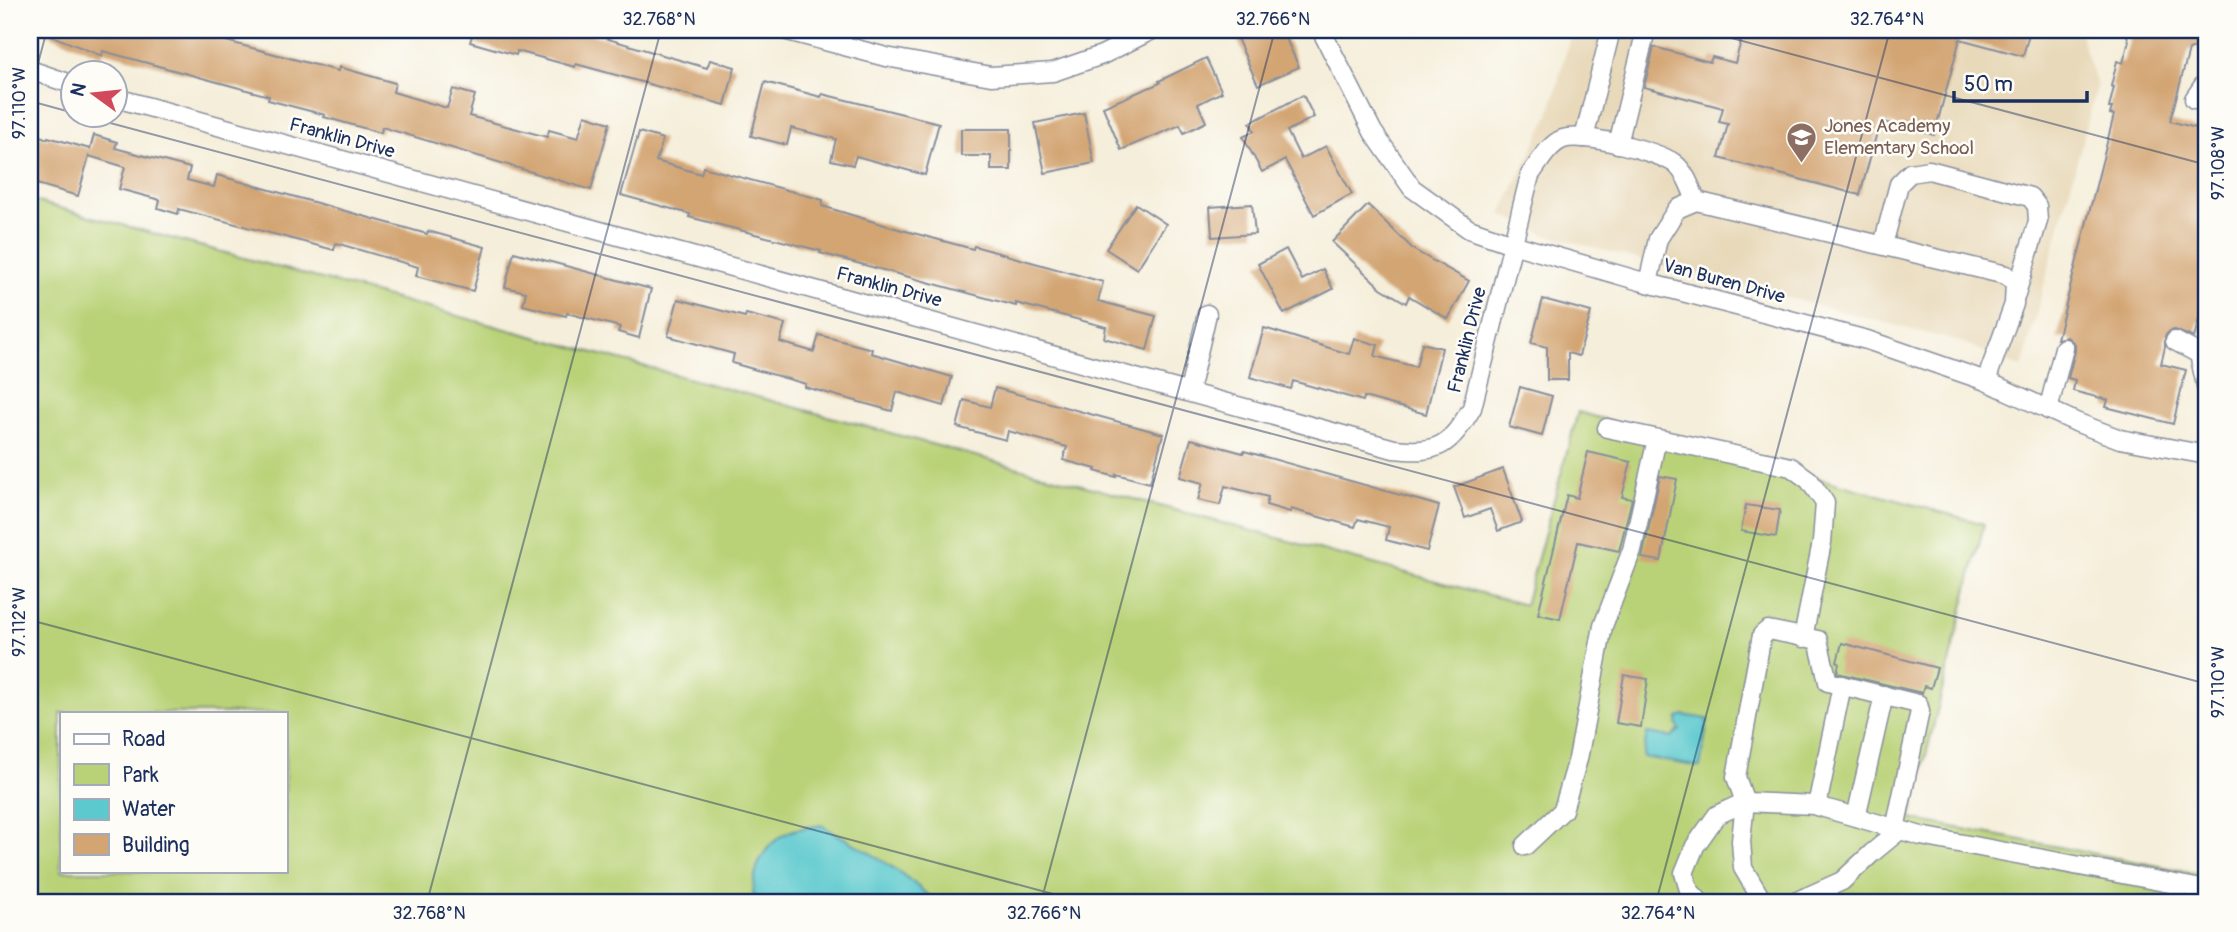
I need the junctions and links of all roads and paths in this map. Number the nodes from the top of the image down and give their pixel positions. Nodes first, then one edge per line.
1 (784, 30) edge
2 (1152, 30) edge
3 (1321, 30) edge
4 (1611, 30) edge
5 (1646, 30) edge
6 (30, 70) edge
7 (60, 80) edge
8 (2207, 80) edge
9 (2194, 99) dead end
10 (130, 102) edge
11 (1584, 138) junction
12 (1618, 144) junction
13 (1696, 201) junction
14 (1512, 244) junction
15 (1883, 245) junction
16 (1648, 283) junction
17 (2014, 302) junction
18 (1207, 314) dead end
19 (2175, 341) dead end
20 (2064, 348) dead end
21 (1986, 381) junction
22 (2207, 390) edge
23 (1189, 391) junction
24 (2048, 410) junction
25 (1606, 428) dead end
26 (1657, 439) junction
27 (2207, 455) edge
28 (1804, 638) junction
29 (1835, 683) junction
30 (1884, 695) junction
31 (1745, 802) junction
32 (1817, 806) junction
33 (1856, 817) junction
34 (1897, 830) junction
35 (1525, 846) dead end
36 (2207, 890) edge
37 (1700, 902) edge
38 (1763, 902) edge
39 (1796, 902) edge

1 - 2 street
3 - 14 street, Van Buren Drive
4 - 11 street
5 - 12 street
6 - 7 street
8 - 9 street
10 - 23 street, Franklin Drive
11 - 12 street
11 - 14 street, Franklin Drive
12 - 13 street
13 - 15 street
13 - 16 street
14 - 16 street, Van Buren Drive
14 - 23 street, Franklin Drive
15 - 17 street
15 - 17 street
16 - 21 street, Van Buren Drive
17 - 21 street
18 - 23 street
19 - 22 street
20 - 24 street
21 - 24 street, Van Buren Drive
24 - 27 street, Van Buren Drive
25 - 26 street
26 - 28 street
26 - 35 street
28 - 29 street
28 - 31 street
29 - 30 street
29 - 32 street
30 - 33 street
30 - 34 street
31 - 32 street
31 - 37 street
31 - 38 street
32 - 33 street
33 - 34 street
34 - 36 street
34 - 39 street

